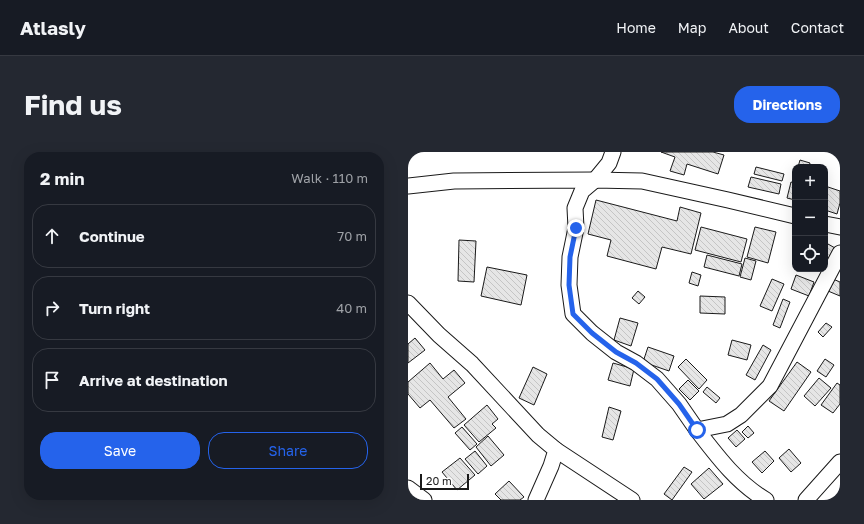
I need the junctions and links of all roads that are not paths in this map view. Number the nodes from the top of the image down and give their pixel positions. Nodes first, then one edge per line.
1 (613, 152) edge
2 (595, 180) junction
3 (408, 186) edge
4 (792, 215) edge
5 (828, 225) edge
6 (840, 227) edge
7 (840, 253) edge
8 (408, 303) edge
9 (697, 430) junction
10 (556, 450) junction
11 (840, 462) edge
12 (408, 488) edge
13 (424, 500) edge
14 (536, 500) edge
15 (632, 500) edge
16 (766, 500) edge
17 (806, 500) edge

1 - 2 street
2 - 3 street
2 - 4 street
2 - 9 street
5 - 6 street
7 - 9 street
8 - 10 street
9 - 16 street
10 - 14 street
10 - 15 street
11 - 17 street
12 - 13 street

